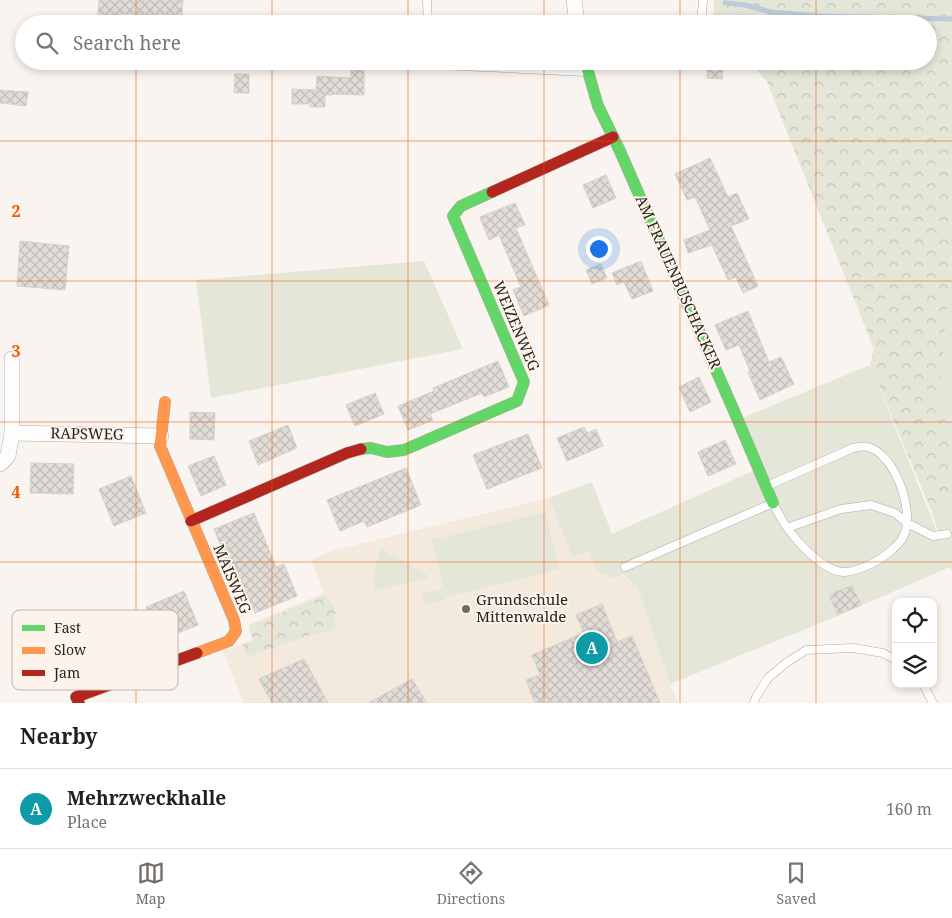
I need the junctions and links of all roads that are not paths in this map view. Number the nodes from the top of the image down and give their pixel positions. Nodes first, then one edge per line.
1 (427, 0) edge
2 (574, 0) edge
3 (703, 0) edge
4 (428, 15) edge
5 (575, 15) edge
6 (702, 15) edge
7 (588, 70) edge
8 (613, 137) junction
9 (12, 359) dead end
10 (166, 402) dead end
11 (12, 433) junction
12 (161, 436) junction
13 (0, 464) edge
14 (767, 486) junction
15 (773, 503) junction
16 (191, 520) junction
17 (907, 523) junction
18 (787, 528) junction
19 (947, 534) dead end
20 (625, 567) dead end
21 (892, 658) edge
22 (178, 661) edge
23 (925, 688) edge
24 (103, 690) edge
25 (77, 700) edge
26 (754, 703) edge
27 (932, 703) edge

1 - 4 lane
2 - 5 street
3 - 6 lane
7 - 8 street, AM FRAUENBUSCHACKER
8 - 14 street, AM FRAUENBUSCHACKER
8 - 16 street, WEIZENWEG
9 - 11 street
10 - 12 street, MAISWEG
11 - 12 street, RAPSWEG
11 - 13 street
12 - 16 street, MAISWEG
14 - 15 street, AM FRAUENBUSCHACKER
14 - 17 lane
15 - 18 lane
15 - 20 lane
16 - 22 street, MAISWEG
17 - 18 lane
17 - 18 lane
17 - 19 lane
21 - 26 lane
23 - 27 lane
24 - 25 street, MAISWEG

